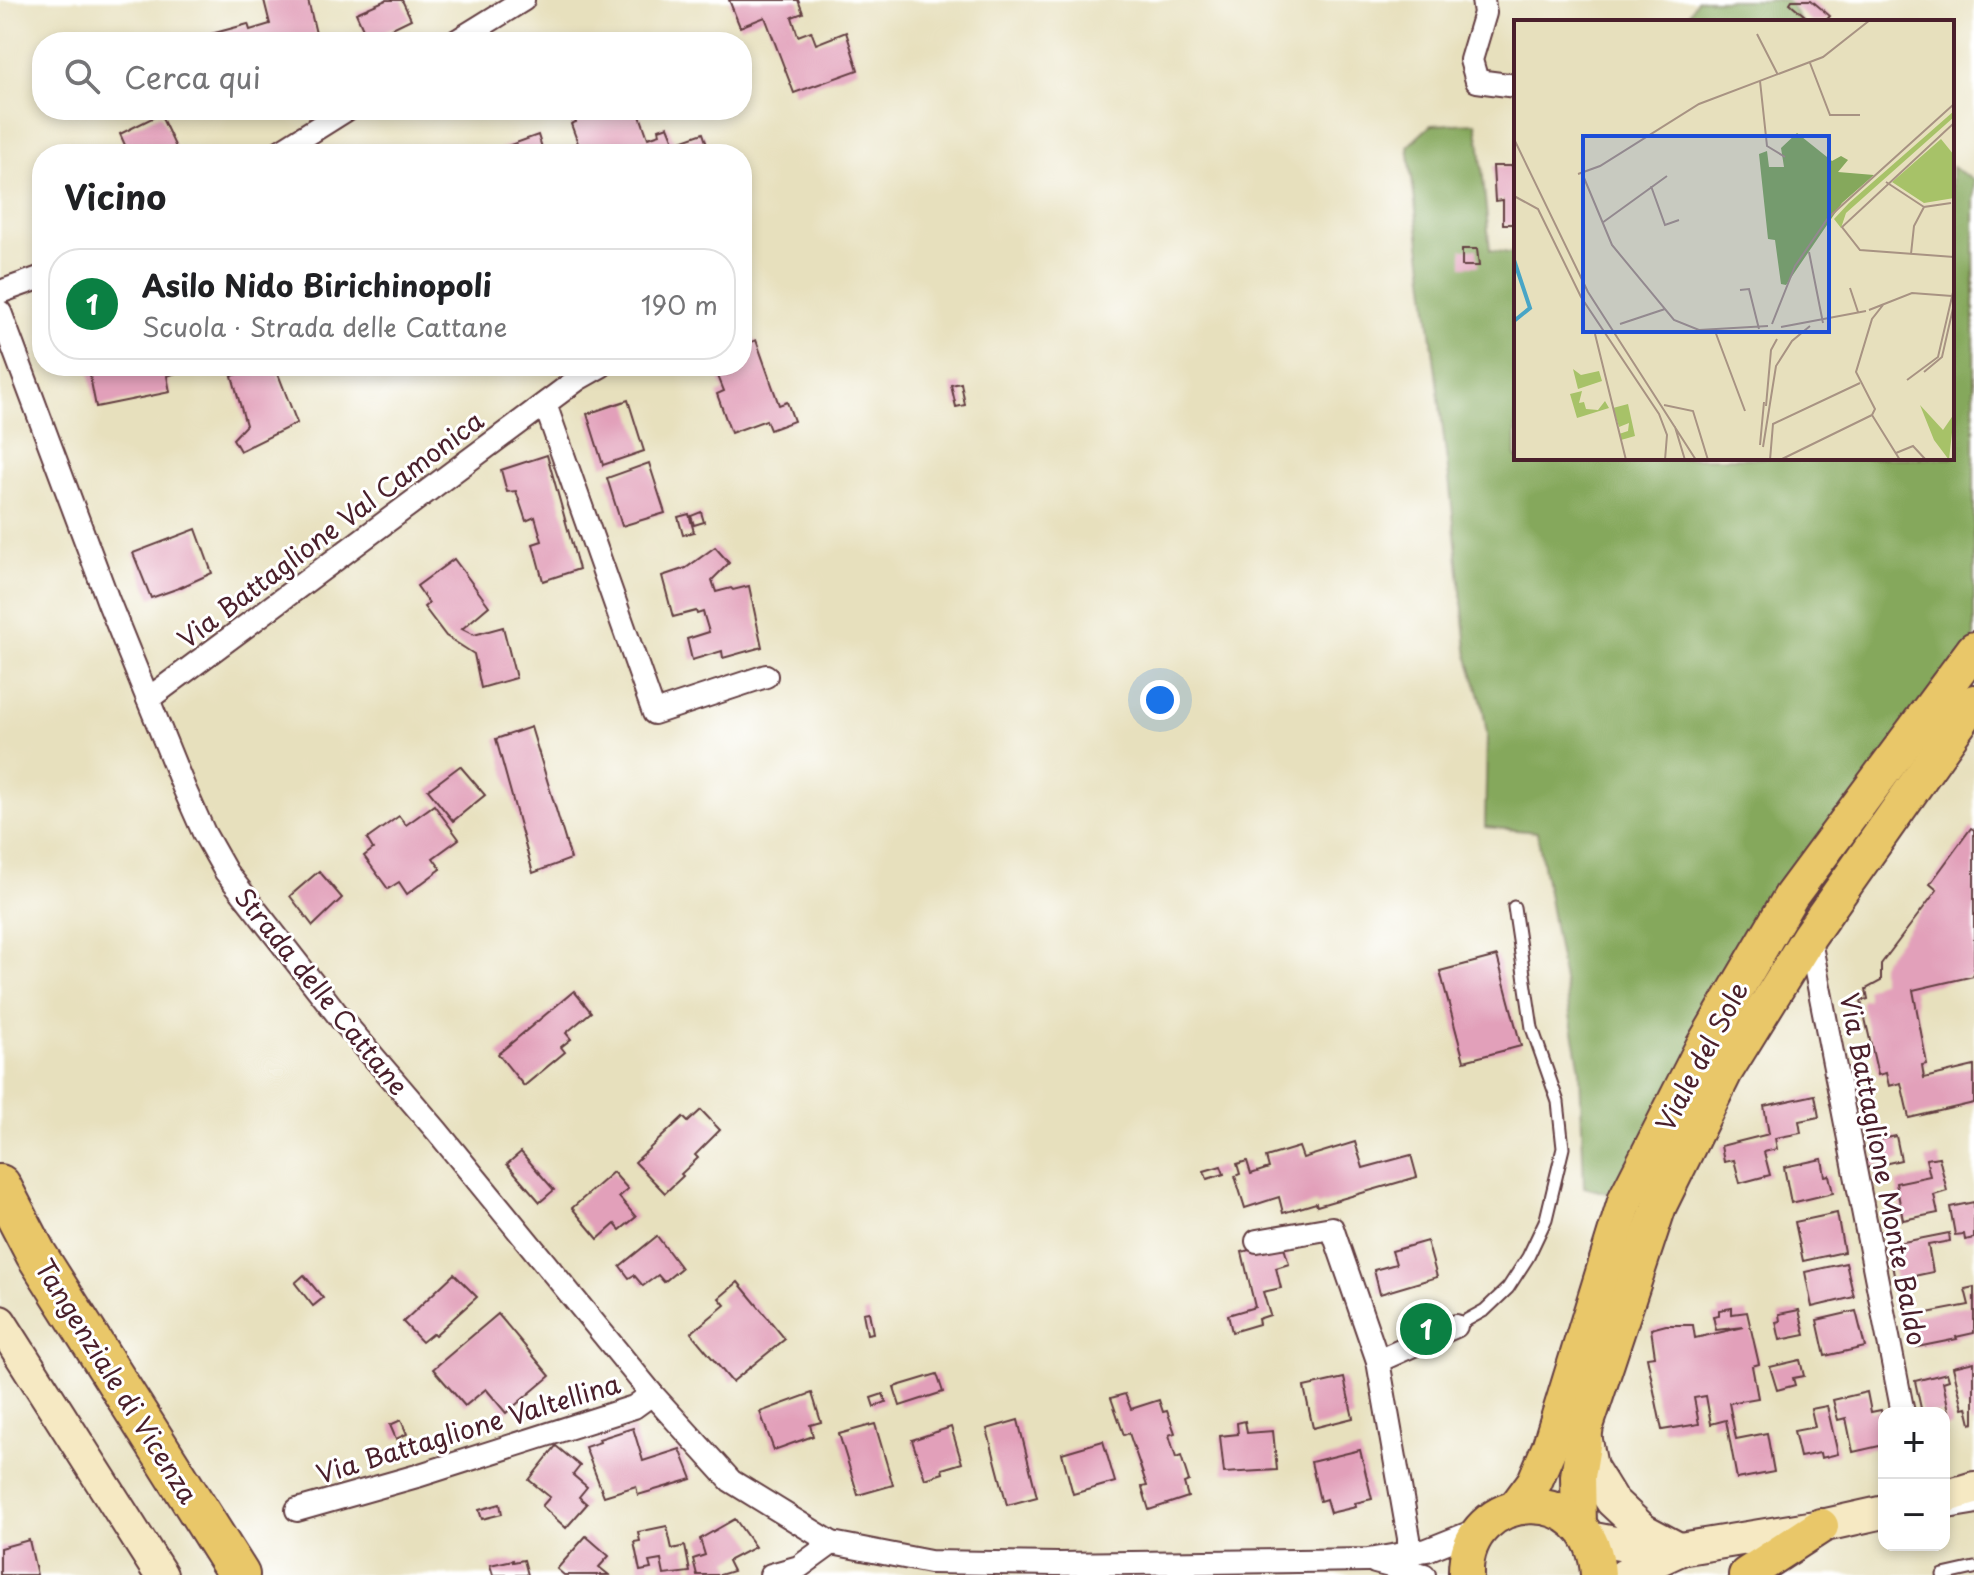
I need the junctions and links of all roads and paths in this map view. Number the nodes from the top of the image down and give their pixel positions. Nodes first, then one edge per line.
1 (523, 0) edge
2 (1483, 0) edge
3 (471, 32) edge
4 (1514, 86) edge
5 (330, 120) edge
6 (292, 144) edge
7 (32, 281) edge
8 (0, 292) edge
9 (0, 312) edge
10 (583, 376) edge
11 (545, 404) junction
12 (1974, 649) edge
13 (766, 676) dead end
14 (148, 699) junction
15 (1974, 702) edge
16 (1514, 907) dead end
17 (1809, 936) junction
18 (0, 1185) edge
19 (1257, 1241) dead end
20 (0, 1322) edge
21 (1456, 1326) joint
22 (1378, 1361) junction
23 (652, 1394) junction
24 (1902, 1407) edge
25 (1585, 1434) junction
26 (1974, 1488) edge
27 (1950, 1495) edge
28 (1515, 1508) junction
29 (1974, 1508) edge
30 (297, 1510) dead end
31 (1950, 1512) edge
32 (1878, 1513) edge
33 (1821, 1526) junction
34 (1483, 1527) junction
35 (1584, 1532) junction
36 (832, 1543) junction
37 (1680, 1549) junction
38 (1409, 1554) junction
39 (1368, 1560) junction
40 (1974, 1568) edge
41 (1059, 1569) edge
42 (161, 1575) edge
43 (239, 1575) edge
44 (771, 1575) edge
45 (1424, 1575) edge
46 (1466, 1575) edge
47 (1598, 1575) edge
48 (1625, 1575) edge
49 (1746, 1575) edge
50 (1943, 1575) edge

1 - 3 street
2 - 4 street
5 - 6 street
7 - 8 street
9 - 14 street, Strada delle Cattane
10 - 11 street, Via Battaglione Val Camonica
11 - 13 street
11 - 14 street, Via Battaglione Val Camonica
12 - 28 main road, Viale del Sole
14 - 23 street, Strada delle Cattane
15 - 17 main road, Viale del Sole
16 - 21 lane
17 - 24 street, Via Battaglione Monte Baldo
17 - 25 main road, Viale del Sole
18 - 43 highway, Tangenziale di Vicenza
19 - 22 street
20 - 42 street
21 - 22 street
22 - 38 street
23 - 30 street, Via Battaglione Valtellina
23 - 36 street, Strada delle Cattane
25 - 35 main road
25 - 37 street
26 - 27 street
28 - 34 main road, Viale del Sole
28 - 35 main road
29 - 31 lane
32 - 33 street
33 - 37 street
33 - 49 main road
34 - 38 street, Strada delle Cattane
34 - 46 main road
35 - 37 street
35 - 47 main road
36 - 41 street, Strada delle Cattane
36 - 44 street
37 - 48 street
38 - 39 street, Strada delle Cattane
39 - 41 street, Strada delle Cattane
39 - 45 street, Strada delle Cattane
40 - 50 lane

